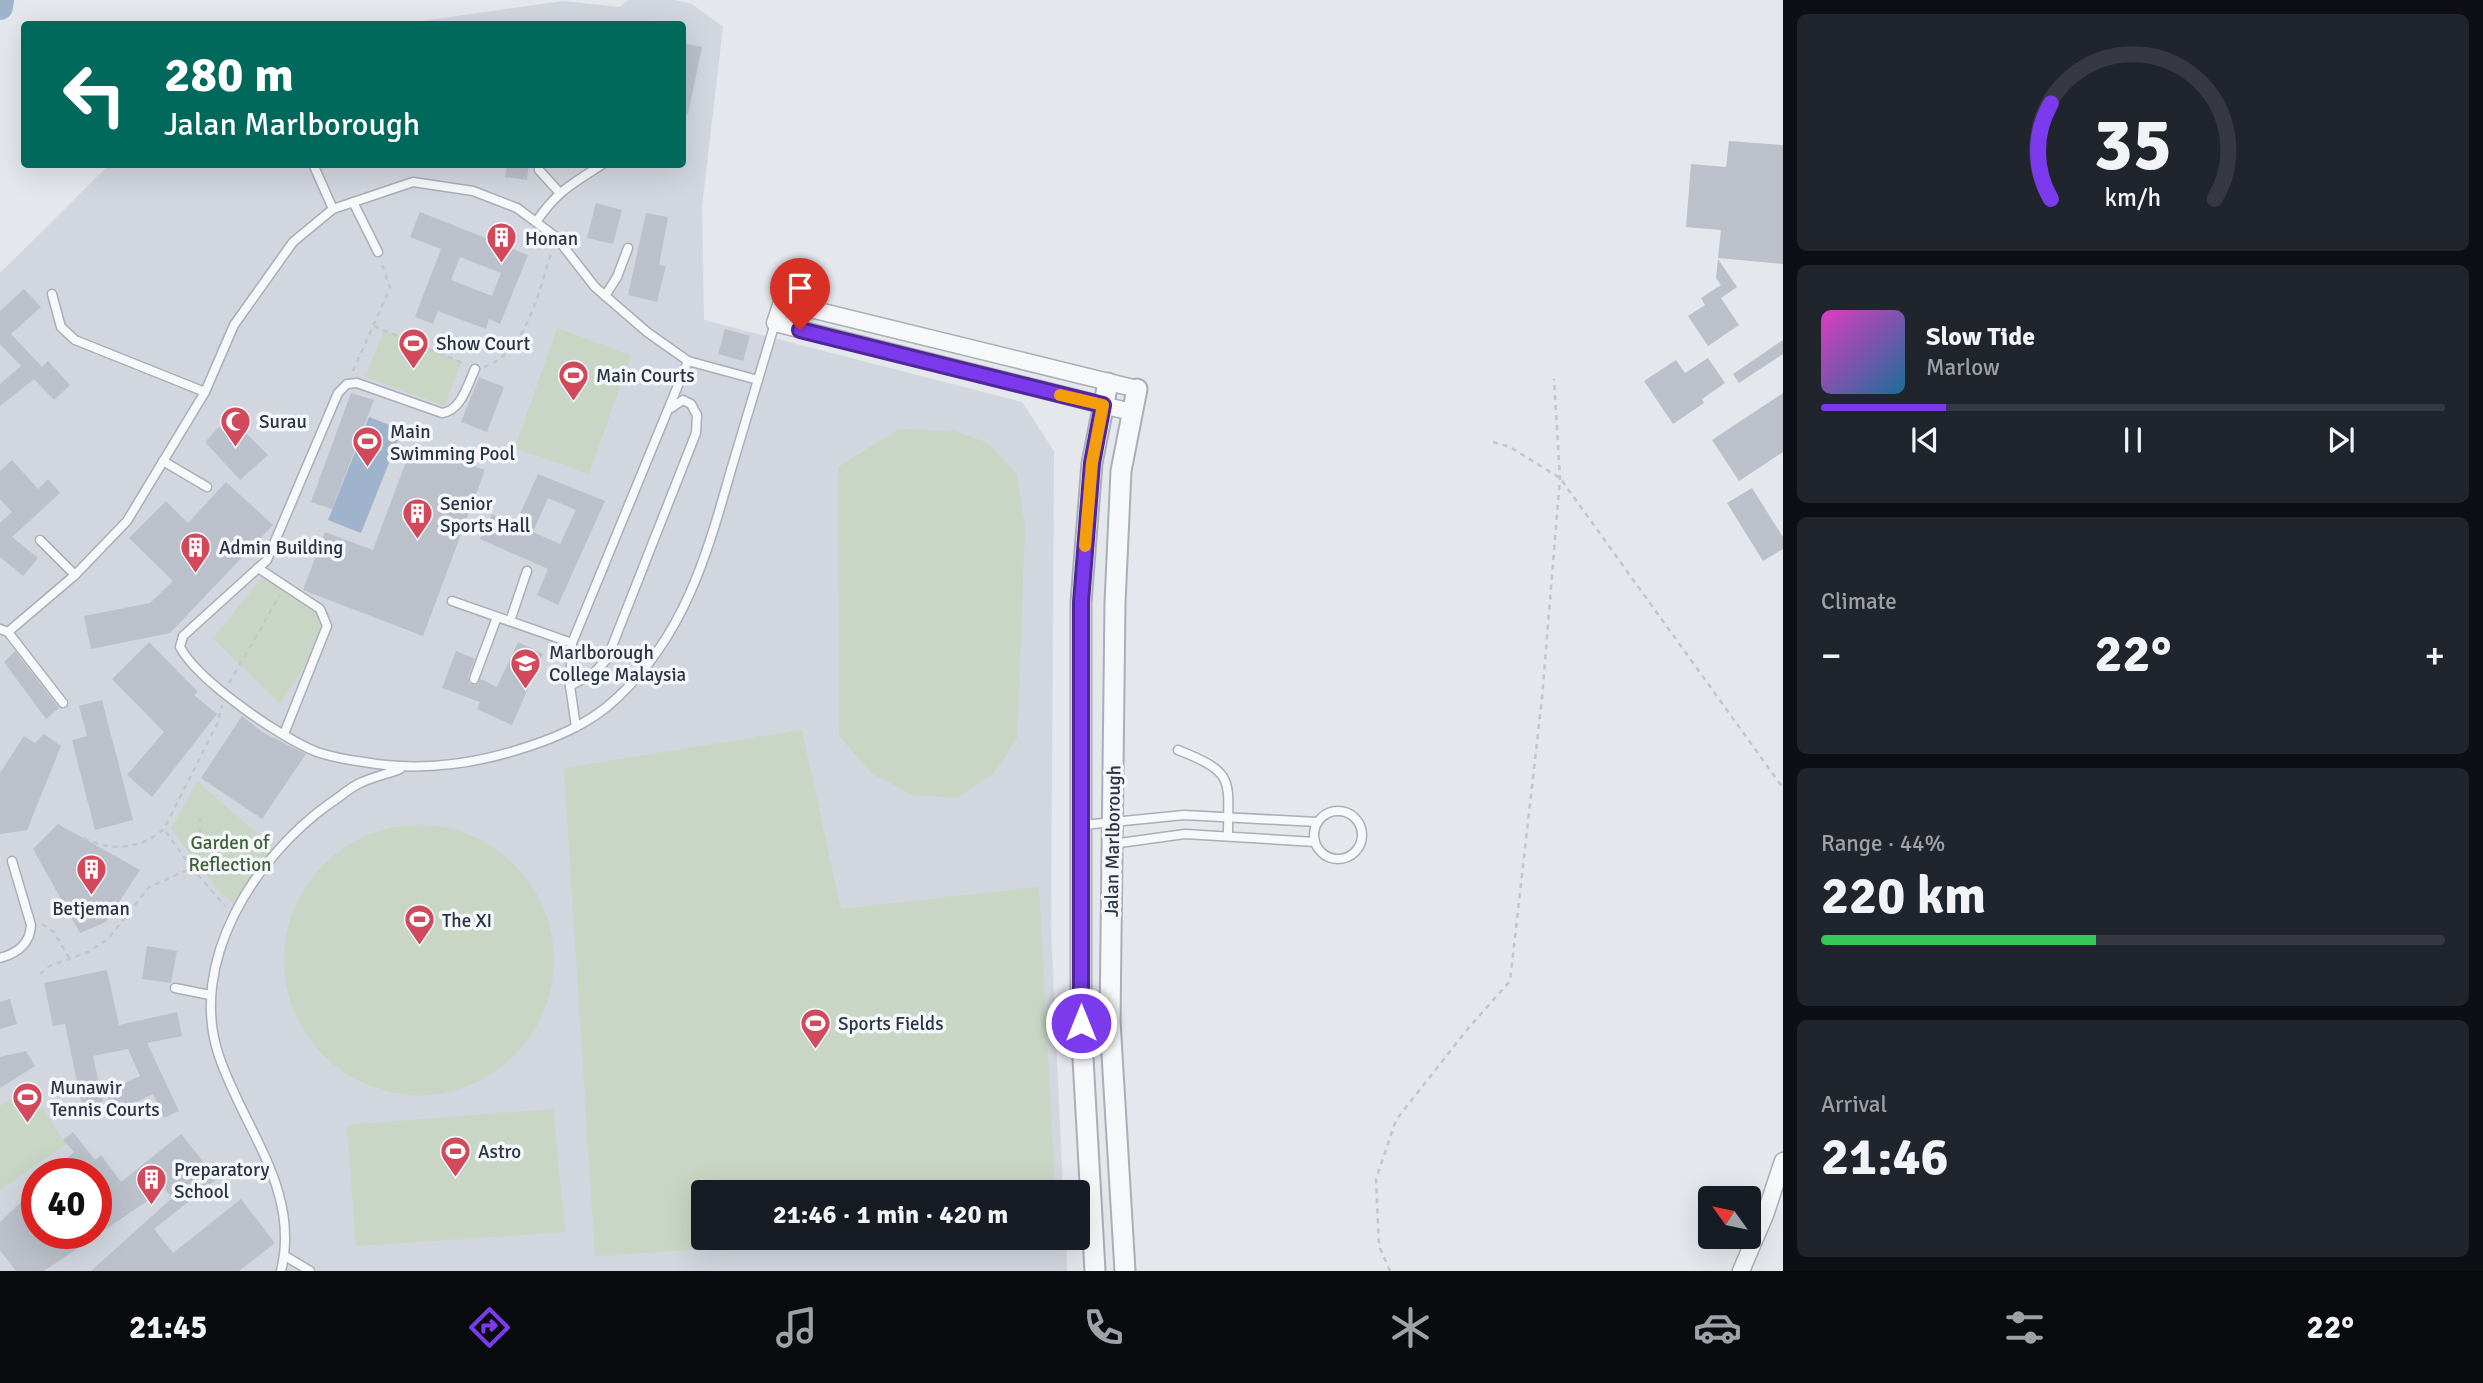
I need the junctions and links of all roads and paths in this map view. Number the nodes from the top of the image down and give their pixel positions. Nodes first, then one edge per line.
1 (315, 168) edge
2 (597, 168) edge
3 (539, 170) dead end
4 (559, 192) junction
5 (353, 202) junction
6 (333, 209) junction
7 (536, 222) junction
8 (556, 237) junction
9 (628, 248) dead end
10 (378, 252) joint
11 (52, 294) dead end
12 (605, 296) junction
13 (775, 323) junction
14 (374, 326) junction
15 (688, 362) junction
16 (475, 369) junction
17 (1554, 379) dead end
18 (758, 380) junction
19 (1108, 383) junction
20 (347, 384) junction
21 (1137, 389) joint
22 (205, 392) junction
23 (1103, 405) junction
24 (671, 408) junction
25 (1131, 412) junction
26 (1493, 442) dead end
27 (163, 461) junction
28 (1560, 478) junction
29 (207, 487) dead end
30 (40, 540) dead end
31 (258, 568) junction
32 (527, 571) dead end
33 (75, 575) junction
34 (286, 586) junction
35 (452, 601) dead end
36 (498, 617) junction
37 (510, 621) junction
38 (4, 630) edge
39 (572, 643) junction
40 (474, 679) dead end
41 (570, 686) junction
42 (223, 692) junction
43 (63, 703) dead end
44 (576, 727) junction
45 (284, 734) junction
46 (1178, 750) dead end
47 (402, 769) junction
48 (1783, 788) edge
49 (1195, 816) junction
50 (200, 818) dead end
51 (1228, 818) junction
52 (1292, 821) junction
53 (1112, 822) junction
54 (1317, 822) junction
55 (1081, 825) junction
56 (164, 829) junction
57 (1194, 834) junction
58 (1228, 836) junction
59 (84, 838) dead end
60 (1290, 840) junction
61 (1315, 842) junction
62 (1112, 844) junction
63 (12, 861) dead end
64 (192, 868) junction
65 (236, 914) junction
66 (31, 925) junction
67 (0, 958) edge
68 (69, 958) junction
69 (40, 974) dead end
70 (175, 989) dead end
71 (210, 995) junction
72 (1783, 1161) edge
73 (285, 1256) junction
74 (281, 1271) edge
75 (310, 1271) edge
76 (1095, 1271) edge
77 (1125, 1271) edge
78 (1390, 1271) edge
79 (1741, 1271) edge

1 - 6 lane
2 - 4 lane
3 - 4 lane
4 - 7 lane
5 - 6 lane
5 - 7 lane
5 - 10 lane
6 - 22 lane
7 - 8 lane
8 - 12 lane
8 - 16 path
9 - 12 lane
10 - 14 path
11 - 22 lane
12 - 15 lane
13 - 18 lane
13 - 19 street, Jalan Marlborough
13 - 23 street
14 - 16 path
14 - 20 path
15 - 18 lane
15 - 24 lane
16 - 20 lane
17 - 28 path
18 - 44 lane
19 - 21 street, Jalan Marlborough
19 - 23 street, Jalan Marlborough
20 - 31 lane
21 - 25 street, Jalan Marlborough
22 - 27 lane
23 - 25 street
23 - 55 street, Jalan Marlborough
24 - 39 lane
24 - 41 lane
25 - 53 street, Jalan Marlborough
26 - 28 path
27 - 29 lane
27 - 33 lane
28 - 48 path
28 - 78 path
30 - 33 lane
31 - 34 lane
31 - 42 lane
32 - 37 lane
33 - 38 lane
34 - 42 path
34 - 45 lane
35 - 36 lane
36 - 37 lane
36 - 40 lane
37 - 39 lane
38 - 43 lane
39 - 41 lane
41 - 44 lane
42 - 45 lane
42 - 56 path
44 - 47 lane
45 - 47 lane
46 - 51 lane
47 - 65 lane
49 - 51 lane
49 - 53 lane
49 - 57 lane
50 - 64 path
51 - 52 lane
51 - 58 lane
52 - 54 lane
52 - 60 lane
53 - 55 lane
53 - 62 street, Jalan Marlborough
54 - 61 lane
54 - 61 lane
55 - 76 street, Jalan Marlborough
56 - 59 path
56 - 64 path
57 - 58 lane
57 - 62 lane
58 - 60 lane
60 - 61 lane
62 - 77 street, Jalan Marlborough
63 - 66 lane
64 - 65 path
64 - 68 path
65 - 71 lane
66 - 67 lane
66 - 68 path
68 - 69 path
70 - 71 lane
71 - 73 lane
72 - 79 street
73 - 74 lane
73 - 75 lane

